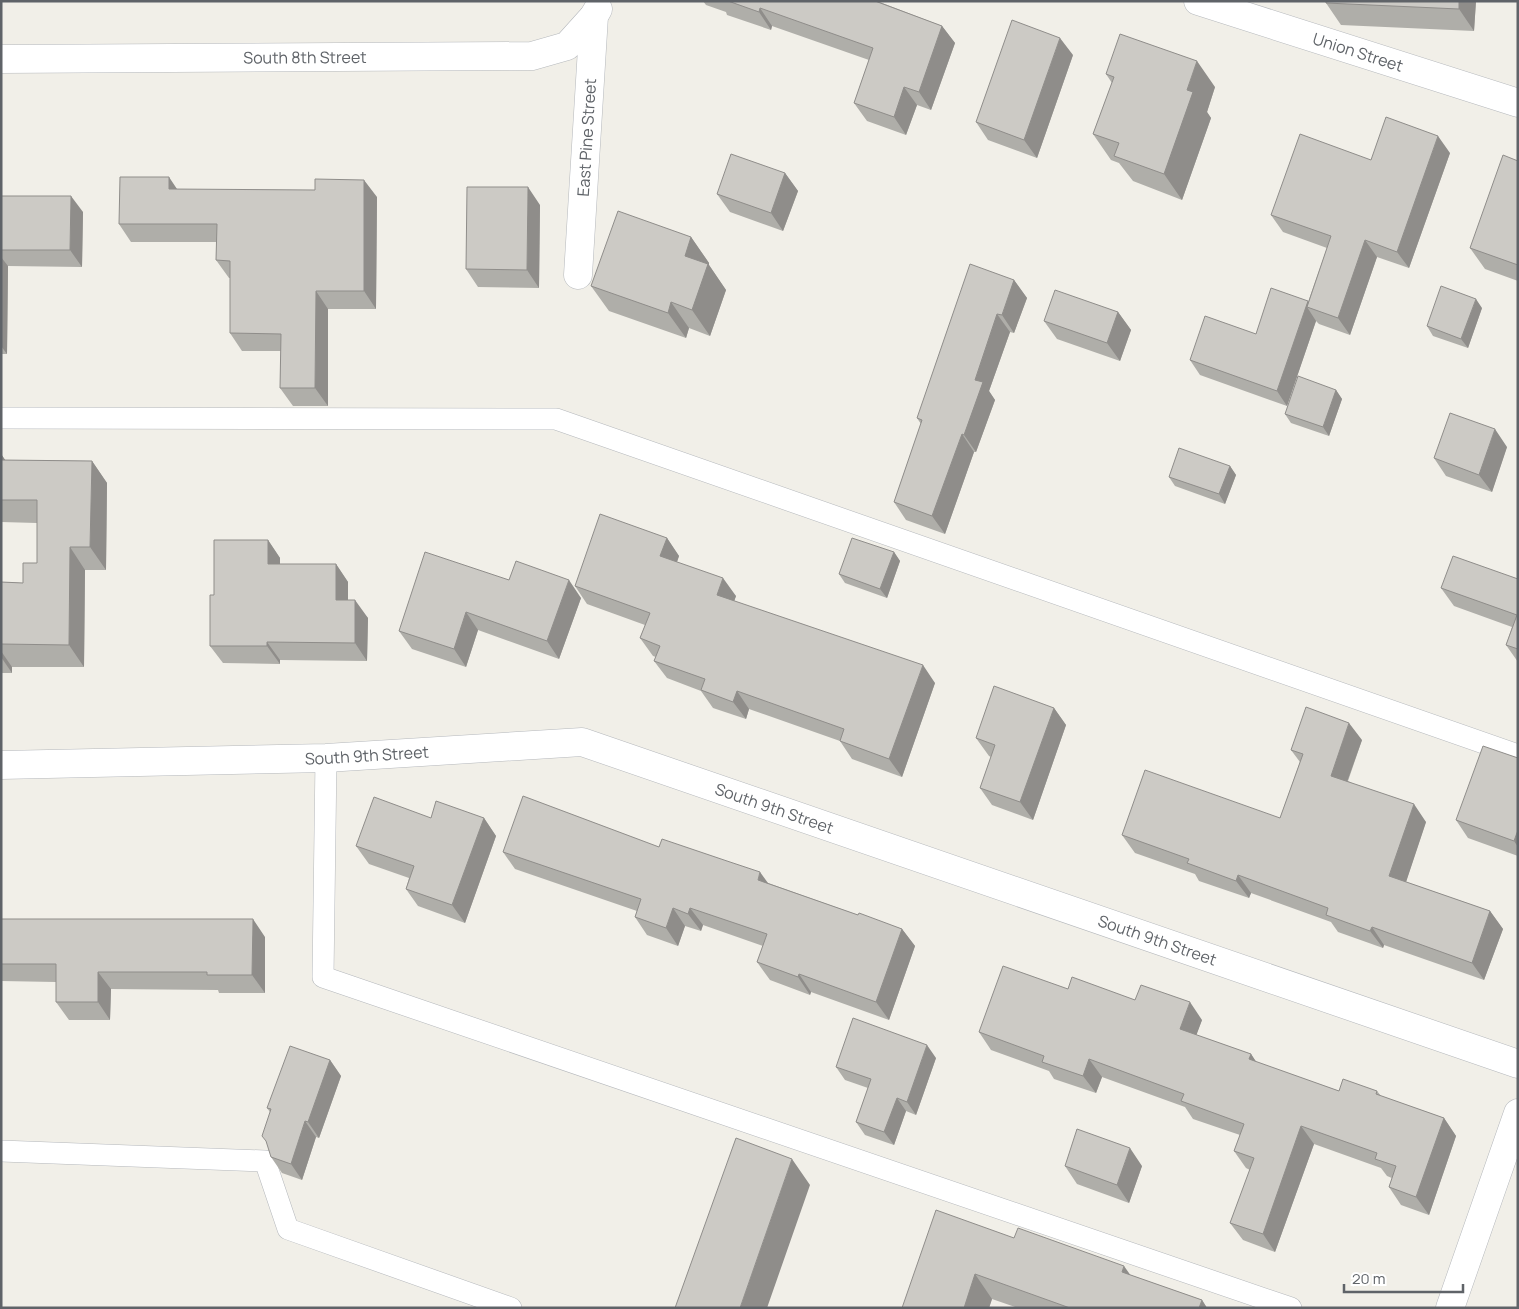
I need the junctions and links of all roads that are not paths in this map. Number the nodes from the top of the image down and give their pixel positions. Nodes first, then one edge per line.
1 (1198, 1) edge
2 (598, 9) edge
3 (1, 59) edge
4 (1518, 102) edge
5 (578, 275) dead end
6 (1, 418) edge
7 (1518, 755) edge
8 (326, 758) junction
9 (1, 765) edge
10 (1518, 1064) edge
11 (1518, 1113) edge
12 (1, 1150) edge
13 (511, 1308) edge
14 (1291, 1308) edge
15 (1450, 1308) edge

1 - 4 street, Union Street
2 - 3 street, South 8th Street
2 - 5 street, East Pine Street
6 - 7 lane
8 - 9 street, South 9th Street
8 - 10 street, South 9th Street
8 - 14 lane
11 - 15 street
12 - 13 lane

